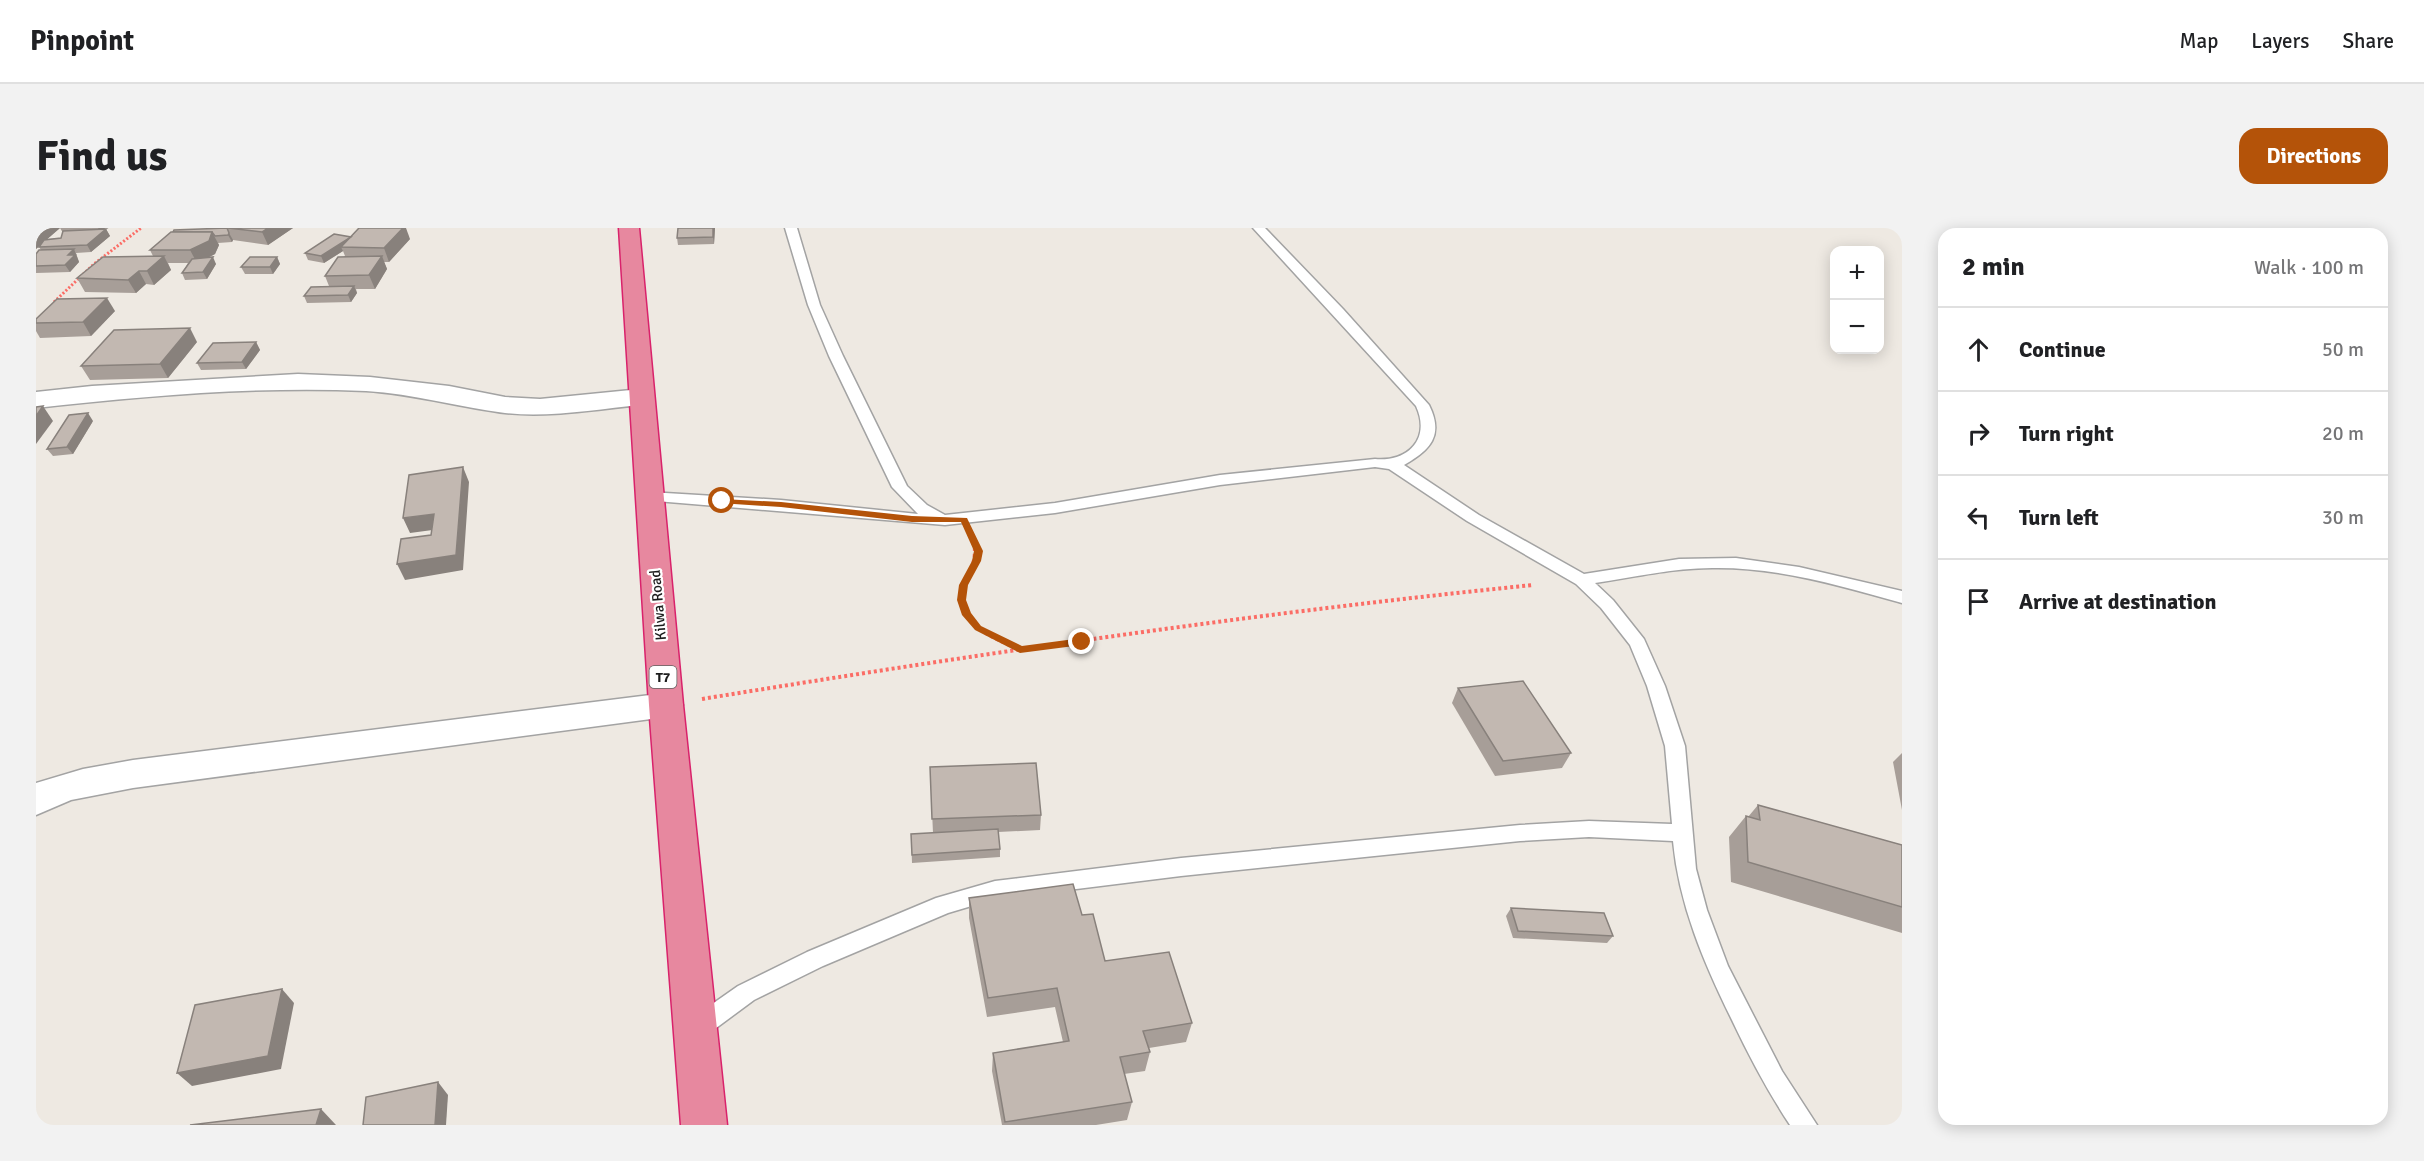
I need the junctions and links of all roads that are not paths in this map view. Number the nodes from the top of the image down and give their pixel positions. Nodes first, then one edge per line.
1 (629, 228) edge
2 (791, 228) edge
3 (1259, 228) edge
4 (641, 397) junction
5 (36, 400) edge
6 (1393, 465) junction
7 (649, 497) junction
8 (945, 520) junction
9 (1582, 580) junction
10 (1902, 597) edge
11 (666, 705) junction
12 (36, 801) edge
13 (1682, 833) junction
14 (696, 1029) junction
15 (704, 1125) edge
16 (1805, 1125) edge

1 - 4 highway, Kilwa Road / T7
2 - 8 lane
3 - 6 lane
4 - 5 street
4 - 7 highway, Kilwa Road / T7
6 - 8 lane
6 - 9 lane
7 - 8 lane
7 - 11 highway, Kilwa Road / T7
9 - 10 lane
9 - 13 lane
11 - 12 street
11 - 14 highway, Kilwa Road / T7
13 - 14 lane
13 - 16 lane
14 - 15 highway, Kilwa Road / T7

